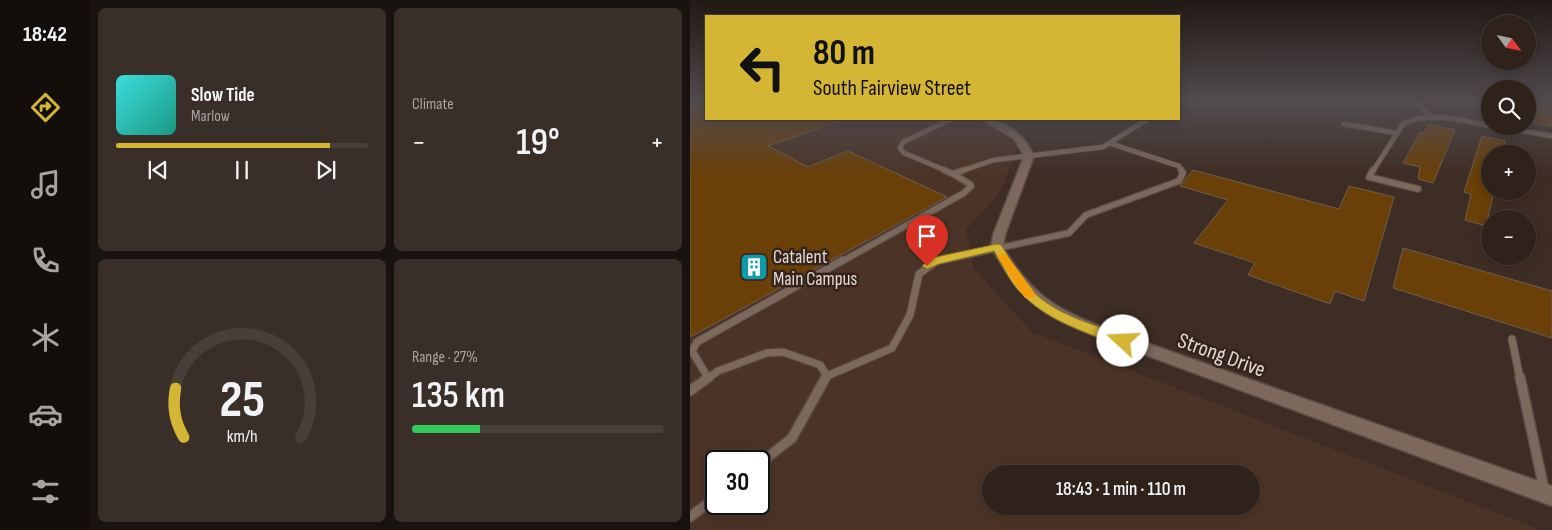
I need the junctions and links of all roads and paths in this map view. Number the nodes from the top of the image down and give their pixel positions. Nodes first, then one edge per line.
1 (938, 126) edge
2 (1000, 126) edge
3 (1137, 126) edge
4 (1354, 126) edge
5 (1403, 126) edge
6 (1397, 133) junction
7 (1536, 133) edge
8 (1552, 136) edge
9 (1109, 143) junction
10 (1029, 156) junction
11 (952, 174) junction
12 (1418, 189) dead end
13 (997, 247) junction
14 (1512, 339) dead end
15 (828, 376) junction
16 (708, 378) junction
17 (690, 391) edge
18 (770, 455) edge
19 (1548, 494) edge
20 (705, 505) edge
21 (690, 517) edge

1 - 11 lane
2 - 10 street
3 - 9 lane
4 - 6 lane
5 - 6 lane
6 - 12 lane
7 - 8 lane
9 - 10 lane
9 - 13 lane
10 - 11 lane
10 - 13 street
11 - 16 lane
13 - 15 lane
13 - 19 street, Strong Drive
14 - 19 lane
15 - 16 lane
15 - 18 lane
16 - 17 lane
20 - 21 lane

